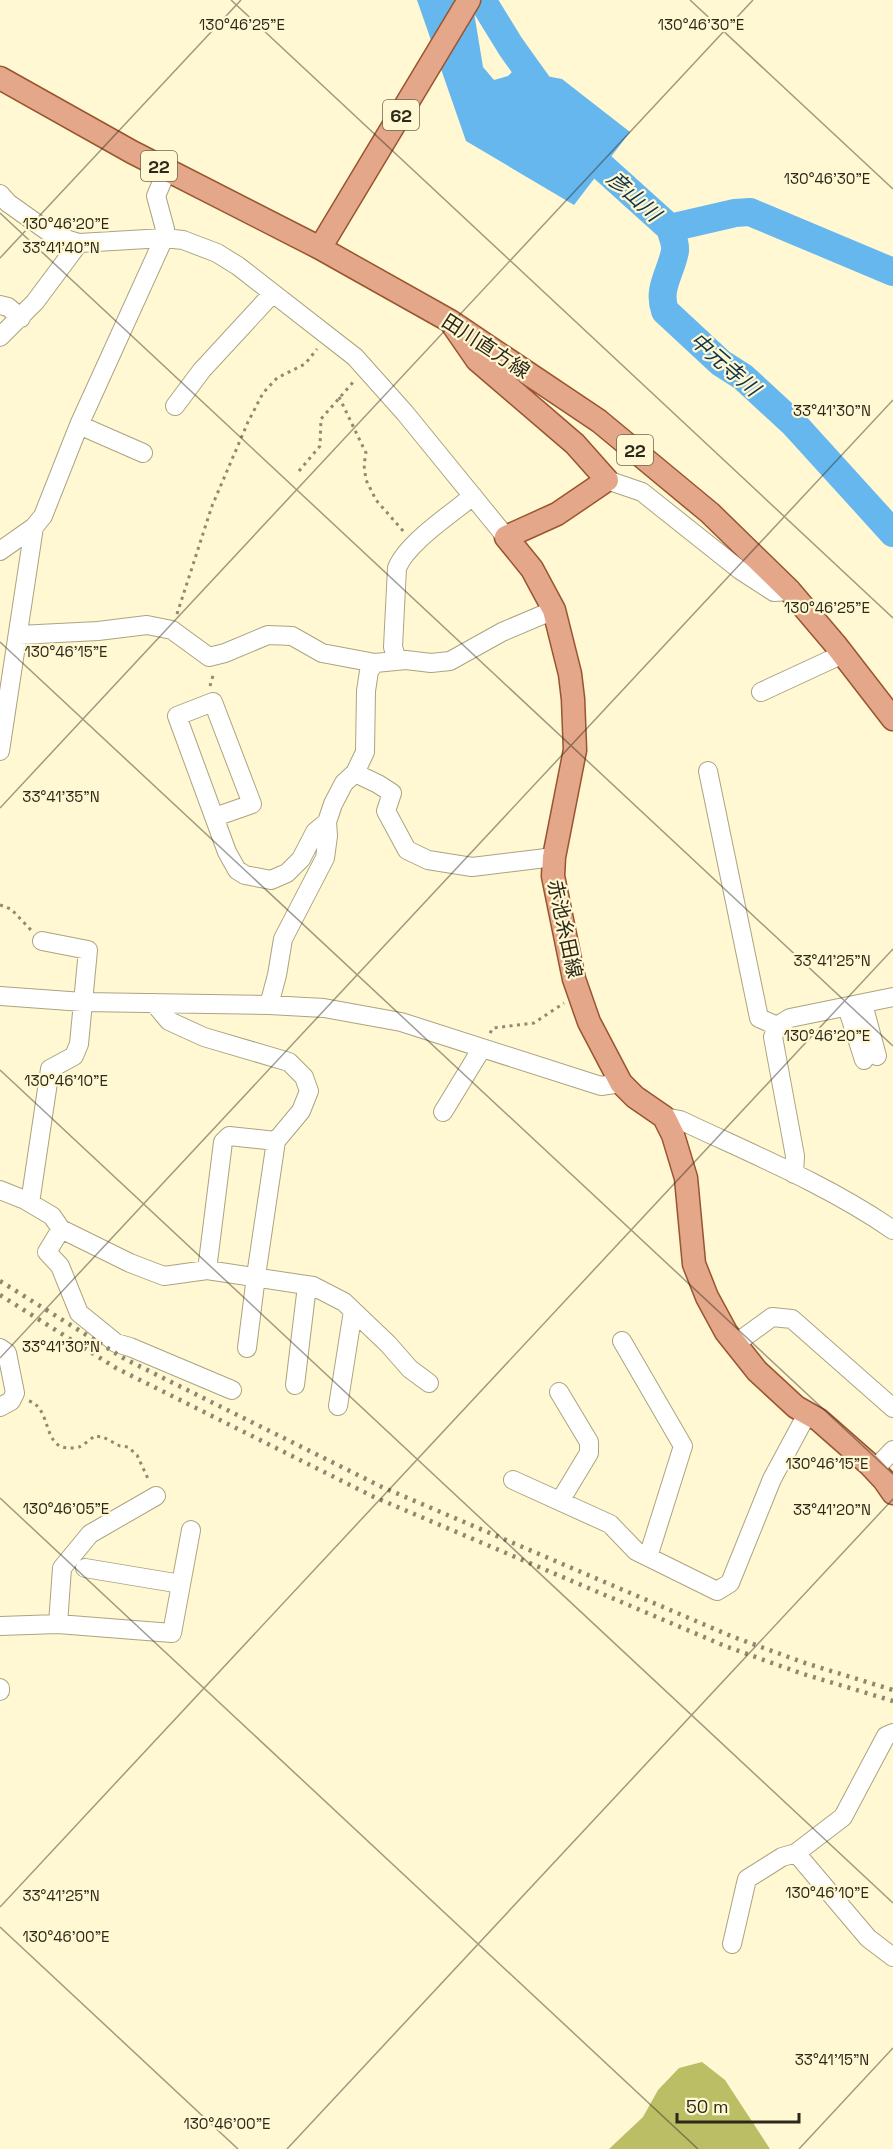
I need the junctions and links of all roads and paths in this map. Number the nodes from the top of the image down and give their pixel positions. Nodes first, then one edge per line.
1 (470, 0) edge
2 (0, 78) edge
3 (168, 170) junction
4 (0, 194) edge
5 (164, 238) junction
6 (79, 243) junction
7 (320, 248) junction
8 (273, 293) junction
9 (0, 305) edge
10 (21, 318) junction
11 (450, 321) junction
12 (328, 336) junction
13 (0, 337) edge
14 (365, 369) junction
15 (339, 397) junction
16 (175, 406) dead end
17 (79, 425) junction
18 (143, 453) dead end
19 (298, 471) dead end
20 (607, 480) junction
21 (473, 496) junction
22 (34, 527) junction
23 (506, 537) junction
24 (414, 545) junction
25 (0, 551) edge
26 (790, 591) junction
27 (554, 610) junction
28 (172, 630) junction
29 (19, 635) junction
30 (225, 653) junction
31 (843, 654) junction
32 (397, 660) junction
33 (375, 663) junction
34 (761, 692) dead end
35 (213, 702) junction
36 (893, 719) edge
37 (0, 751) edge
38 (708, 771) dead end
39 (355, 773) junction
40 (215, 817) junction
41 (327, 822) junction
42 (554, 857) junction
43 (0, 905) edge
44 (42, 941) joint
45 (580, 994) junction
46 (0, 996) edge
47 (893, 998) edge
48 (83, 1002) junction
49 (154, 1003) junction
50 (269, 1005) junction
51 (855, 1005) junction
52 (777, 1026) junction
53 (482, 1048) junction
54 (870, 1058) dead end
55 (621, 1083) junction
56 (443, 1112) dead end
57 (664, 1117) junction
58 (276, 1141) junction
59 (794, 1174) junction
60 (0, 1190) edge
61 (30, 1203) junction
62 (61, 1229) junction
63 (893, 1229) edge
64 (207, 1270) junction
65 (256, 1276) junction
66 (313, 1286) junction
67 (353, 1311) junction
68 (622, 1341) dead end
69 (735, 1344) junction
70 (0, 1348) edge
71 (248, 1348) dead end
72 (429, 1383) dead end
73 (295, 1385) dead end
74 (232, 1390) dead end
75 (559, 1392) dead end
76 (7, 1401) edge
77 (338, 1406) dead end
78 (893, 1408) edge
79 (807, 1414) junction
80 (893, 1450) edge
81 (874, 1470) junction
82 (513, 1480) dead end
83 (893, 1493) edge
84 (156, 1496) joint
85 (560, 1501) junction
86 (191, 1530) dead end
87 (648, 1557) junction
88 (85, 1568) dead end
89 (181, 1584) junction
90 (58, 1624) junction
91 (0, 1626) edge
92 (893, 1733) edge
93 (796, 1852) junction
94 (732, 1944) dead end
95 (893, 1957) edge

1 - 7 main road, 62
2 - 3 main road, 田川直方線 / 22
3 - 5 street
3 - 7 main road, 田川直方線 / 22
4 - 6 street
5 - 6 street
5 - 8 street
5 - 17 street
6 - 10 street
7 - 11 main road, 田川直方線 / 22
8 - 12 street
8 - 16 street
9 - 10 street
10 - 13 street
11 - 20 main road
11 - 26 main road, 田川直方線 / 22
12 - 14 street
12 - 28 path
14 - 15 path
14 - 21 street
15 - 19 path
15 - 24 path
17 - 18 street
17 - 22 street
20 - 23 main road
20 - 26 street
21 - 23 street
21 - 24 street
22 - 25 street
22 - 29 street
23 - 27 main road, 赤池糸田線
24 - 32 street
26 - 31 main road, 田川直方線 / 22
27 - 32 street
27 - 42 main road, 赤池糸田線
28 - 29 street
28 - 30 street
29 - 37 street
30 - 33 street
30 - 35 path
31 - 34 street
31 - 36 main road, 田川直方線 / 22
32 - 33 street
33 - 39 street
35 - 40 street
35 - 40 street
38 - 52 street
39 - 41 street
39 - 42 street
40 - 41 street
41 - 50 street
42 - 45 main road, 赤池糸田線
43 - 44 path
44 - 48 street
45 - 53 path
45 - 55 main road, 赤池糸田線
46 - 48 street
47 - 51 street
48 - 49 street
48 - 61 street
49 - 50 street
49 - 58 street
50 - 53 street
51 - 52 street
51 - 54 street
52 - 59 street
53 - 55 street
53 - 56 street
55 - 57 main road, 赤池糸田線
57 - 59 street
57 - 69 main road
58 - 64 street
58 - 65 street
59 - 63 street
60 - 61 street
61 - 62 street
62 - 64 street
62 - 74 street
64 - 65 street
65 - 66 street
65 - 71 street
66 - 67 street
66 - 73 street
67 - 72 street
67 - 77 street
68 - 87 street
69 - 78 street
69 - 79 main road
70 - 76 street
75 - 85 street
76 - 84 path
79 - 81 main road
79 - 87 street
80 - 81 street
81 - 83 main road
82 - 85 street
84 - 90 street
85 - 87 street
86 - 89 street
88 - 89 street
89 - 90 street
90 - 91 street
92 - 93 street
93 - 94 street
93 - 95 street

